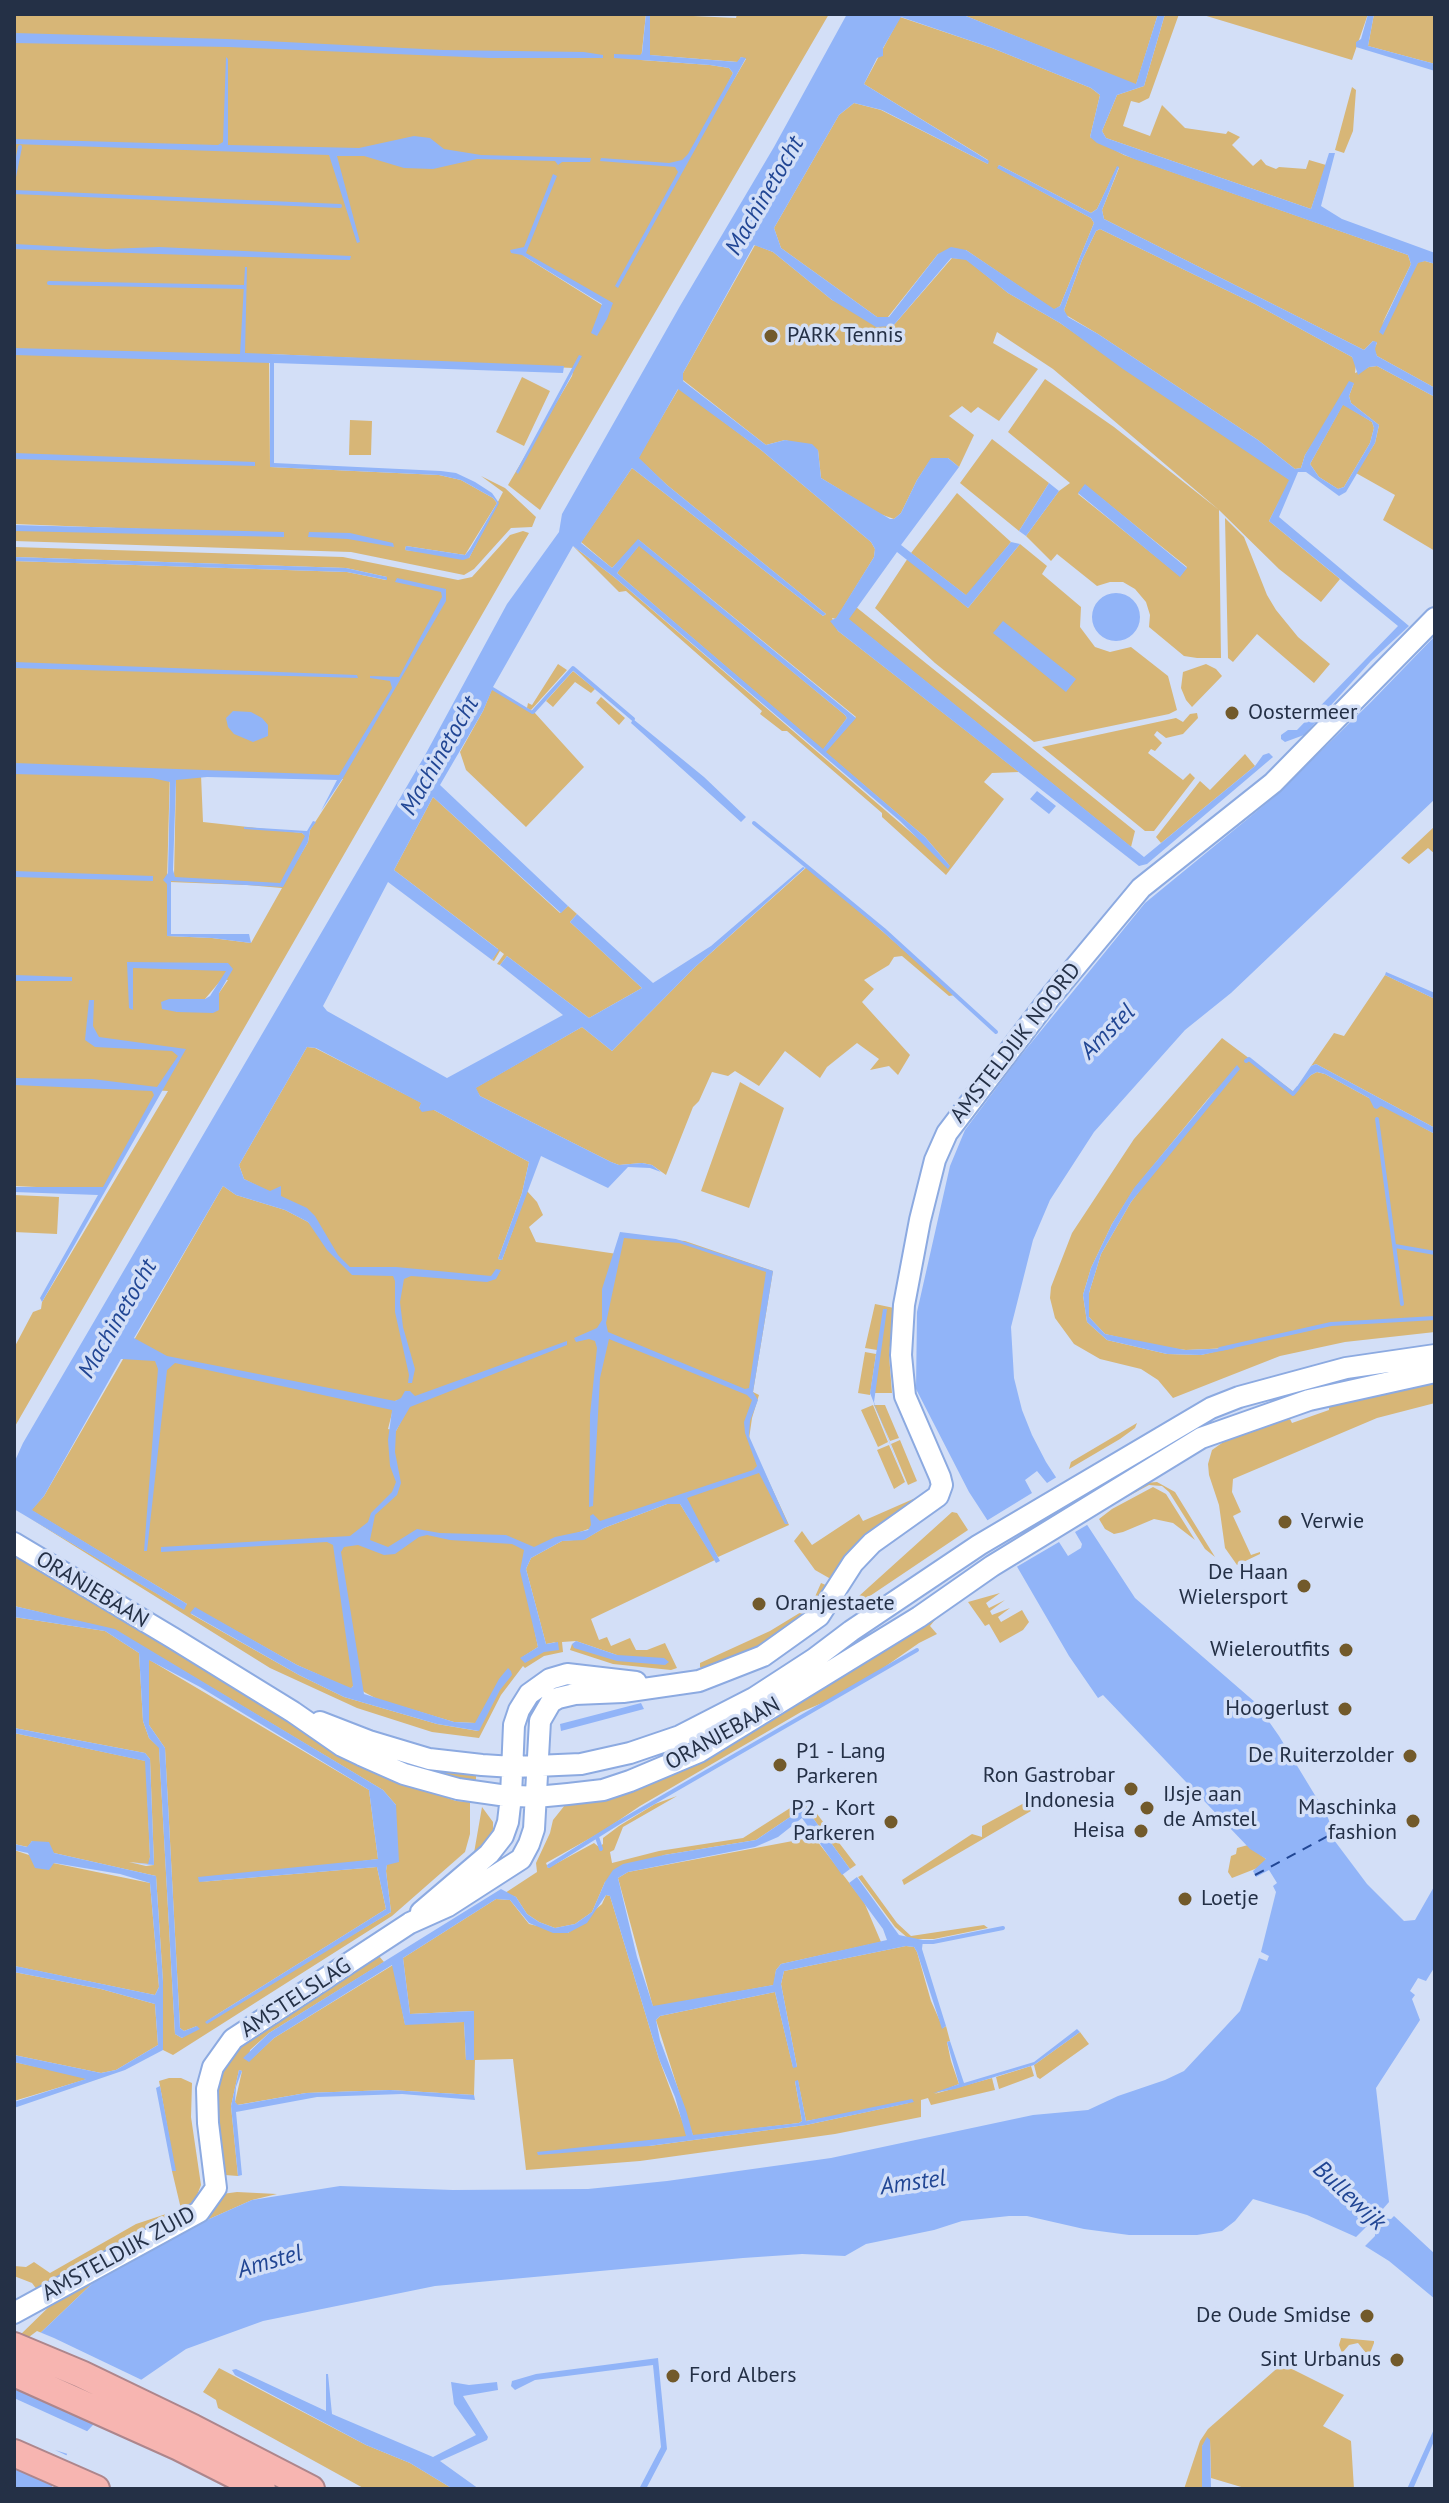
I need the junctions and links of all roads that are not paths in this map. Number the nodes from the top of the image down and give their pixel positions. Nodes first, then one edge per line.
1 (1435, 618) edge
2 (1435, 1355) edge
3 (1435, 1372) edge
4 (14, 1543) edge
5 (660, 1686) junction
6 (293, 1712) junction
7 (540, 1765) junction
8 (513, 1767) junction
9 (511, 1796) junction
10 (536, 1797) junction
11 (410, 1923) junction
12 (216, 2188) joint
13 (14, 2313) edge
14 (14, 2346) edge
15 (14, 2373) edge
16 (186, 2437) junction
17 (14, 2453) edge
18 (96, 2489) edge
19 (262, 2489) edge
20 (311, 2489) edge

1 - 5 street, AMSTELDIJK NOORD
2 - 7 street, ORANJEBAAN
3 - 10 street, ORANJEBAAN
4 - 6 street, ORANJEBAAN
5 - 7 street, AMSTELDIJK NOORD
5 - 8 street, AMSTELDIJK NOORD
6 - 8 street, ORANJEBAAN
6 - 9 street, ORANJEBAAN
7 - 8 street, ORANJEBAAN
7 - 10 street, AMSTELDIJK NOORD
8 - 9 street, AMSTELDIJK NOORD
9 - 10 street, ORANJEBAAN
9 - 11 street, AMSTELSLAG
10 - 11 street, AMSTELSLAG
11 - 12 street, AMSTELSLAG
12 - 13 street, AMSTELDIJK ZUID
14 - 16 highway
15 - 16 highway
16 - 19 highway
16 - 20 highway
17 - 18 highway

